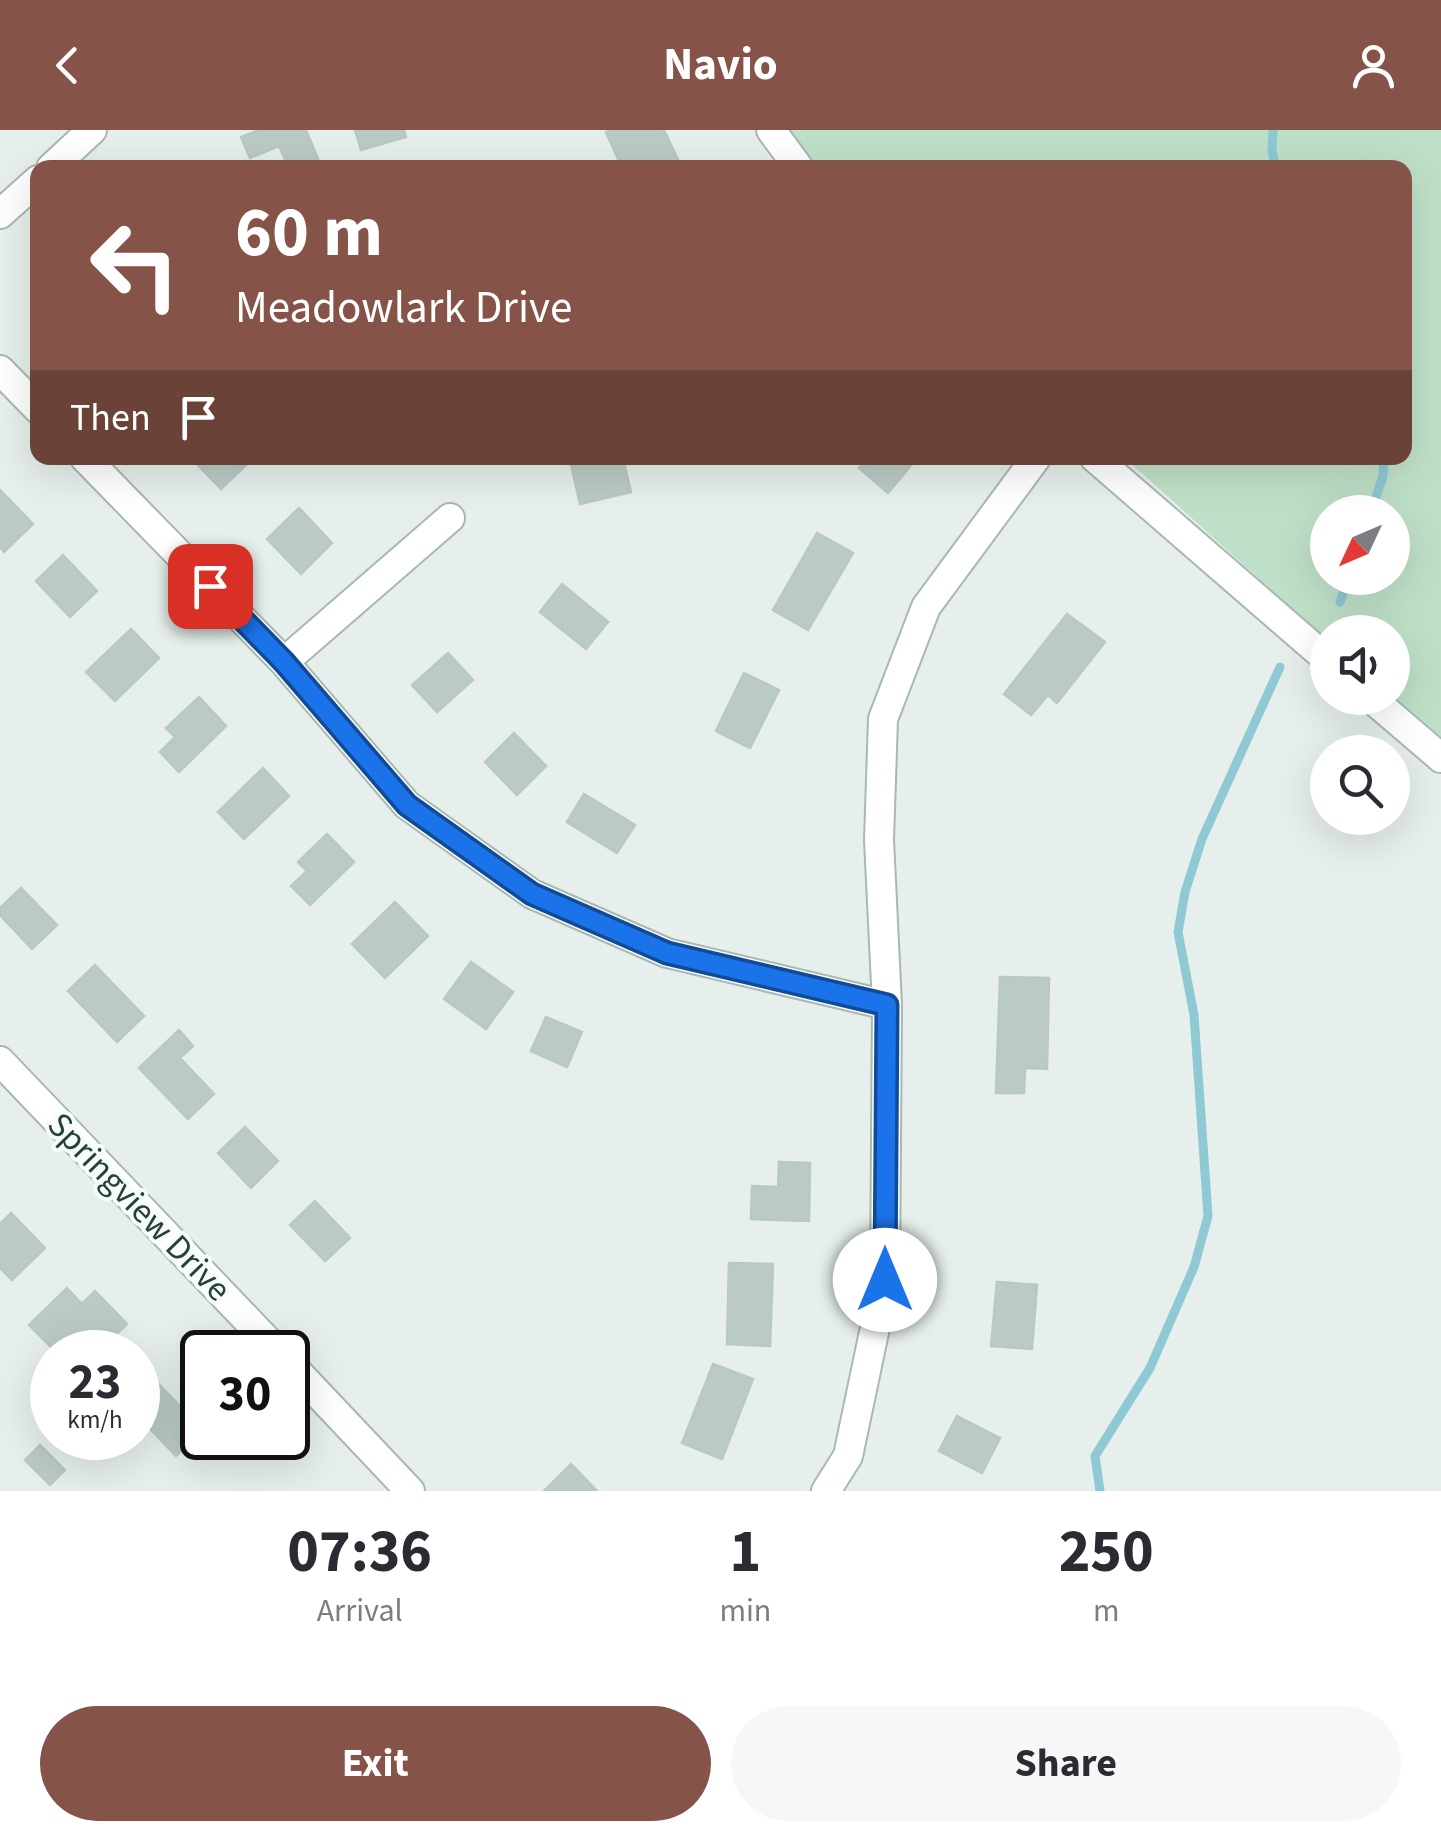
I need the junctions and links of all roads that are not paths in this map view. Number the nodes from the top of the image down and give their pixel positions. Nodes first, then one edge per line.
1 (92, 130) edge
2 (772, 130) edge
3 (60, 160) edge
4 (794, 160) edge
5 (30, 187) edge
6 (0, 214) edge
7 (0, 370) edge
8 (30, 401) edge
9 (92, 465) edge
10 (1031, 465) edge
11 (1103, 465) edge
12 (450, 518) dead end
13 (1310, 644) edge
14 (284, 662) junction
15 (1391, 715) edge
16 (1441, 758) edge
17 (887, 1005) junction
18 (0, 1061) edge
19 (257, 1330) edge
20 (310, 1385) edge
21 (410, 1491) edge
22 (826, 1491) edge

1 - 3 street
2 - 4 street
5 - 6 street
7 - 8 street
9 - 14 street
10 - 17 street
11 - 13 street
12 - 14 street
14 - 17 street
15 - 16 street
17 - 22 street
18 - 19 street, Springview Drive
20 - 21 street

